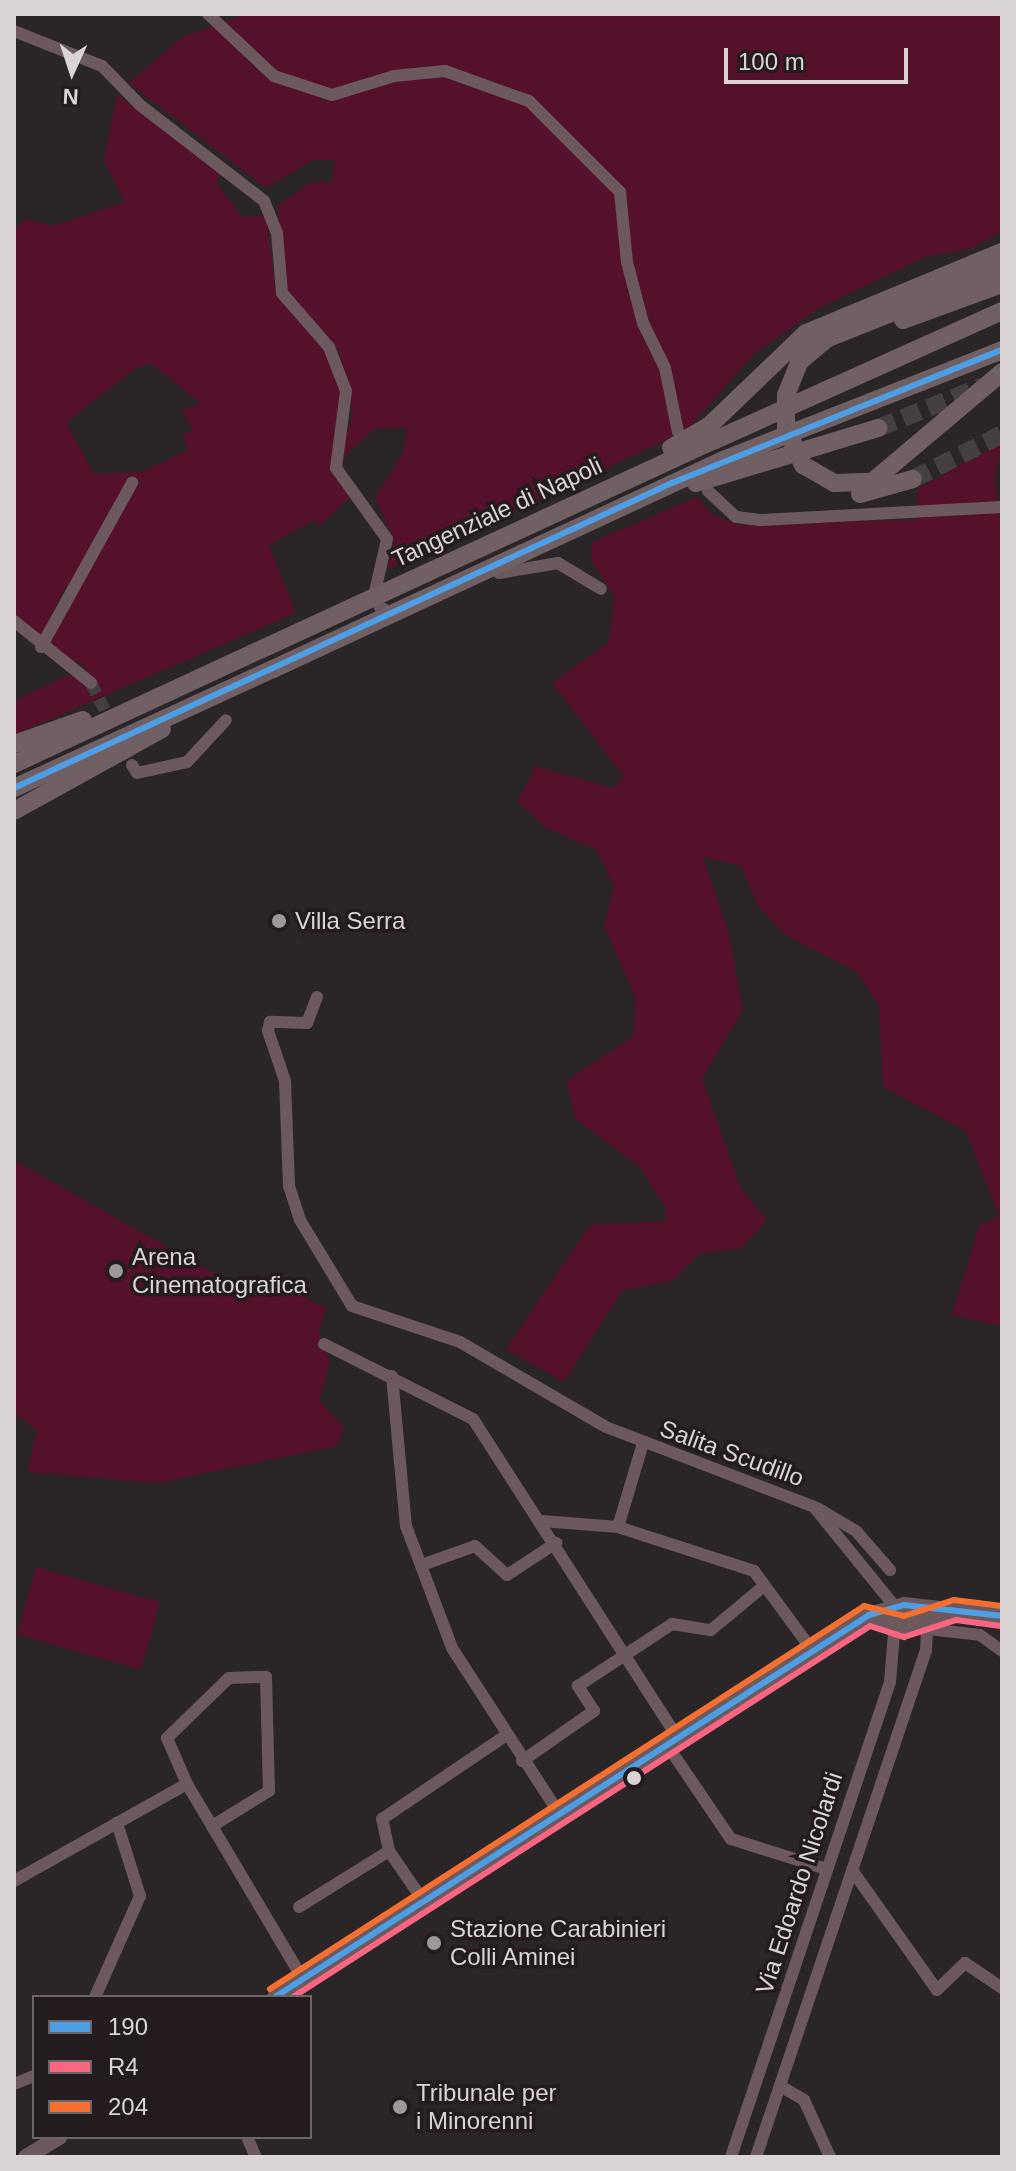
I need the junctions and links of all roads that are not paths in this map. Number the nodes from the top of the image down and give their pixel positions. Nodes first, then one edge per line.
1 (208, 14) edge
2 (14, 31) edge
3 (1002, 252) edge
4 (1002, 269) edge
5 (1002, 284) edge
6 (1002, 311) edge
7 (1002, 350) edge
8 (1002, 372) edge
9 (786, 395) junction
10 (878, 428) tunnel mouth
11 (678, 432) dead end
12 (711, 433) junction
13 (803, 465) junction
14 (726, 467) junction
15 (913, 479) tunnel mouth
16 (132, 483) dead end
17 (708, 491) dead end
18 (1002, 507) edge
19 (601, 589) dead end
20 (14, 621) edge
21 (41, 647) junction
22 (91, 683) tunnel mouth
23 (162, 694) junction
24 (190, 709) junction
25 (226, 720) dead end
26 (14, 744) edge
27 (14, 764) edge
28 (132, 765) dead end
29 (14, 788) edge
30 (14, 811) edge
31 (317, 997) dead end
32 (324, 1344) dead end
33 (392, 1376) junction
34 (412, 1386) junction
35 (393, 1400) junction
36 (643, 1443) junction
37 (814, 1507) junction
38 (542, 1521) junction
39 (618, 1527) junction
40 (556, 1543) junction
41 (422, 1565) junction
42 (890, 1570) dead end
43 (764, 1586) junction
44 (1002, 1616) edge
45 (911, 1618) junction
46 (812, 1650) junction
47 (1002, 1651) edge
48 (625, 1653) junction
49 (505, 1736) junction
50 (670, 1739) junction
51 (522, 1761) junction
52 (187, 1784) junction
53 (557, 1810) junction
54 (117, 1823) junction
55 (212, 1826) junction
56 (389, 1851) junction
57 (827, 1869) junction
58 (852, 1870) junction
59 (14, 1881) edge
60 (422, 1899) junction
61 (299, 1907) dead end
62 (303, 1979) junction
63 (1002, 1988) edge
64 (96, 1995) edge
65 (278, 1995) edge
66 (780, 2086) junction
67 (56, 2139) edge
68 (26, 2157) edge
69 (731, 2157) edge
70 (756, 2157) edge
71 (830, 2157) edge

1 - 11 street
2 - 19 street
3 - 12 highway
4 - 9 highway
5 - 9 highway
6 - 12 highway
7 - 14 highway
8 - 13 highway
9 - 13 highway, bridge
10 - 14 highway
12 - 23 highway, Tangenziale di Napoli, bridge
13 - 15 highway
14 - 24 highway, Tangenziale di Napoli, bridge
16 - 21 street
17 - 18 street
20 - 21 street
21 - 22 street
23 - 26 highway
23 - 27 highway, Tangenziale di Napoli
24 - 29 highway, Tangenziale di Napoli
24 - 30 highway
25 - 28 street
31 - 36 street, Salita Scudillo
32 - 33 street
33 - 34 street
33 - 35 street
34 - 35 street
34 - 38 street
35 - 41 street
36 - 37 street, Salita Scudillo
36 - 39 street
37 - 42 street
37 - 45 street, Salita Scudillo
38 - 39 street
38 - 40 street
39 - 43 street
40 - 41 street
40 - 48 street
41 - 49 street
43 - 46 street
43 - 48 street
44 - 45 main road
45 - 46 main road
45 - 47 street
45 - 57 street, Via Edoardo Nicolardi
45 - 58 street, Via Edoardo Nicolardi
46 - 50 main road
48 - 50 street
48 - 51 street
49 - 51 street
49 - 56 street
50 - 53 main road
50 - 57 street
51 - 53 street
52 - 54 street
52 - 55 street
52 - 55 street
53 - 60 main road
54 - 59 street
54 - 64 street
55 - 62 street
56 - 60 street
56 - 61 street
57 - 69 street, Via Edoardo Nicolardi
58 - 63 street
58 - 66 street, Via Edoardo Nicolardi
60 - 62 main road
62 - 65 main road
66 - 70 street, Via Edoardo Nicolardi
66 - 71 street
67 - 68 main road

